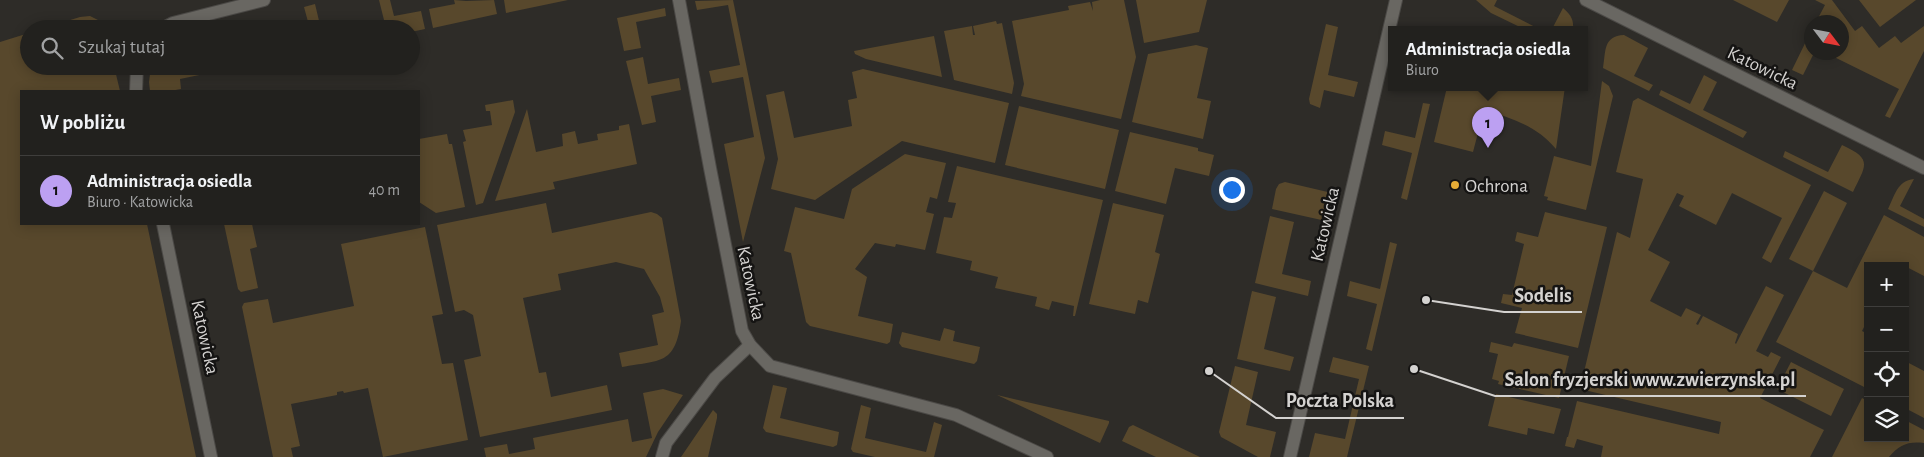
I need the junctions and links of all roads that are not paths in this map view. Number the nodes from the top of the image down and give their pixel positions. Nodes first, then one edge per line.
1 (264, 0) edge
2 (679, 0) edge
3 (1396, 0) edge
4 (1586, 0) edge
5 (185, 20) edge
6 (1390, 26) edge
7 (1388, 34) edge
8 (136, 75) edge
9 (136, 90) edge
10 (1924, 168) edge
11 (163, 225) edge
12 (750, 345) junction
13 (211, 457) edge
14 (662, 457) edge
15 (1047, 457) edge
16 (1290, 457) edge

1 - 5 street
2 - 12 street, Katowicka
3 - 6 street, Katowicka
4 - 10 street, Katowicka
7 - 16 street, Katowicka
8 - 9 street
11 - 13 street, Katowicka
12 - 14 street
12 - 15 street, Katowicka

